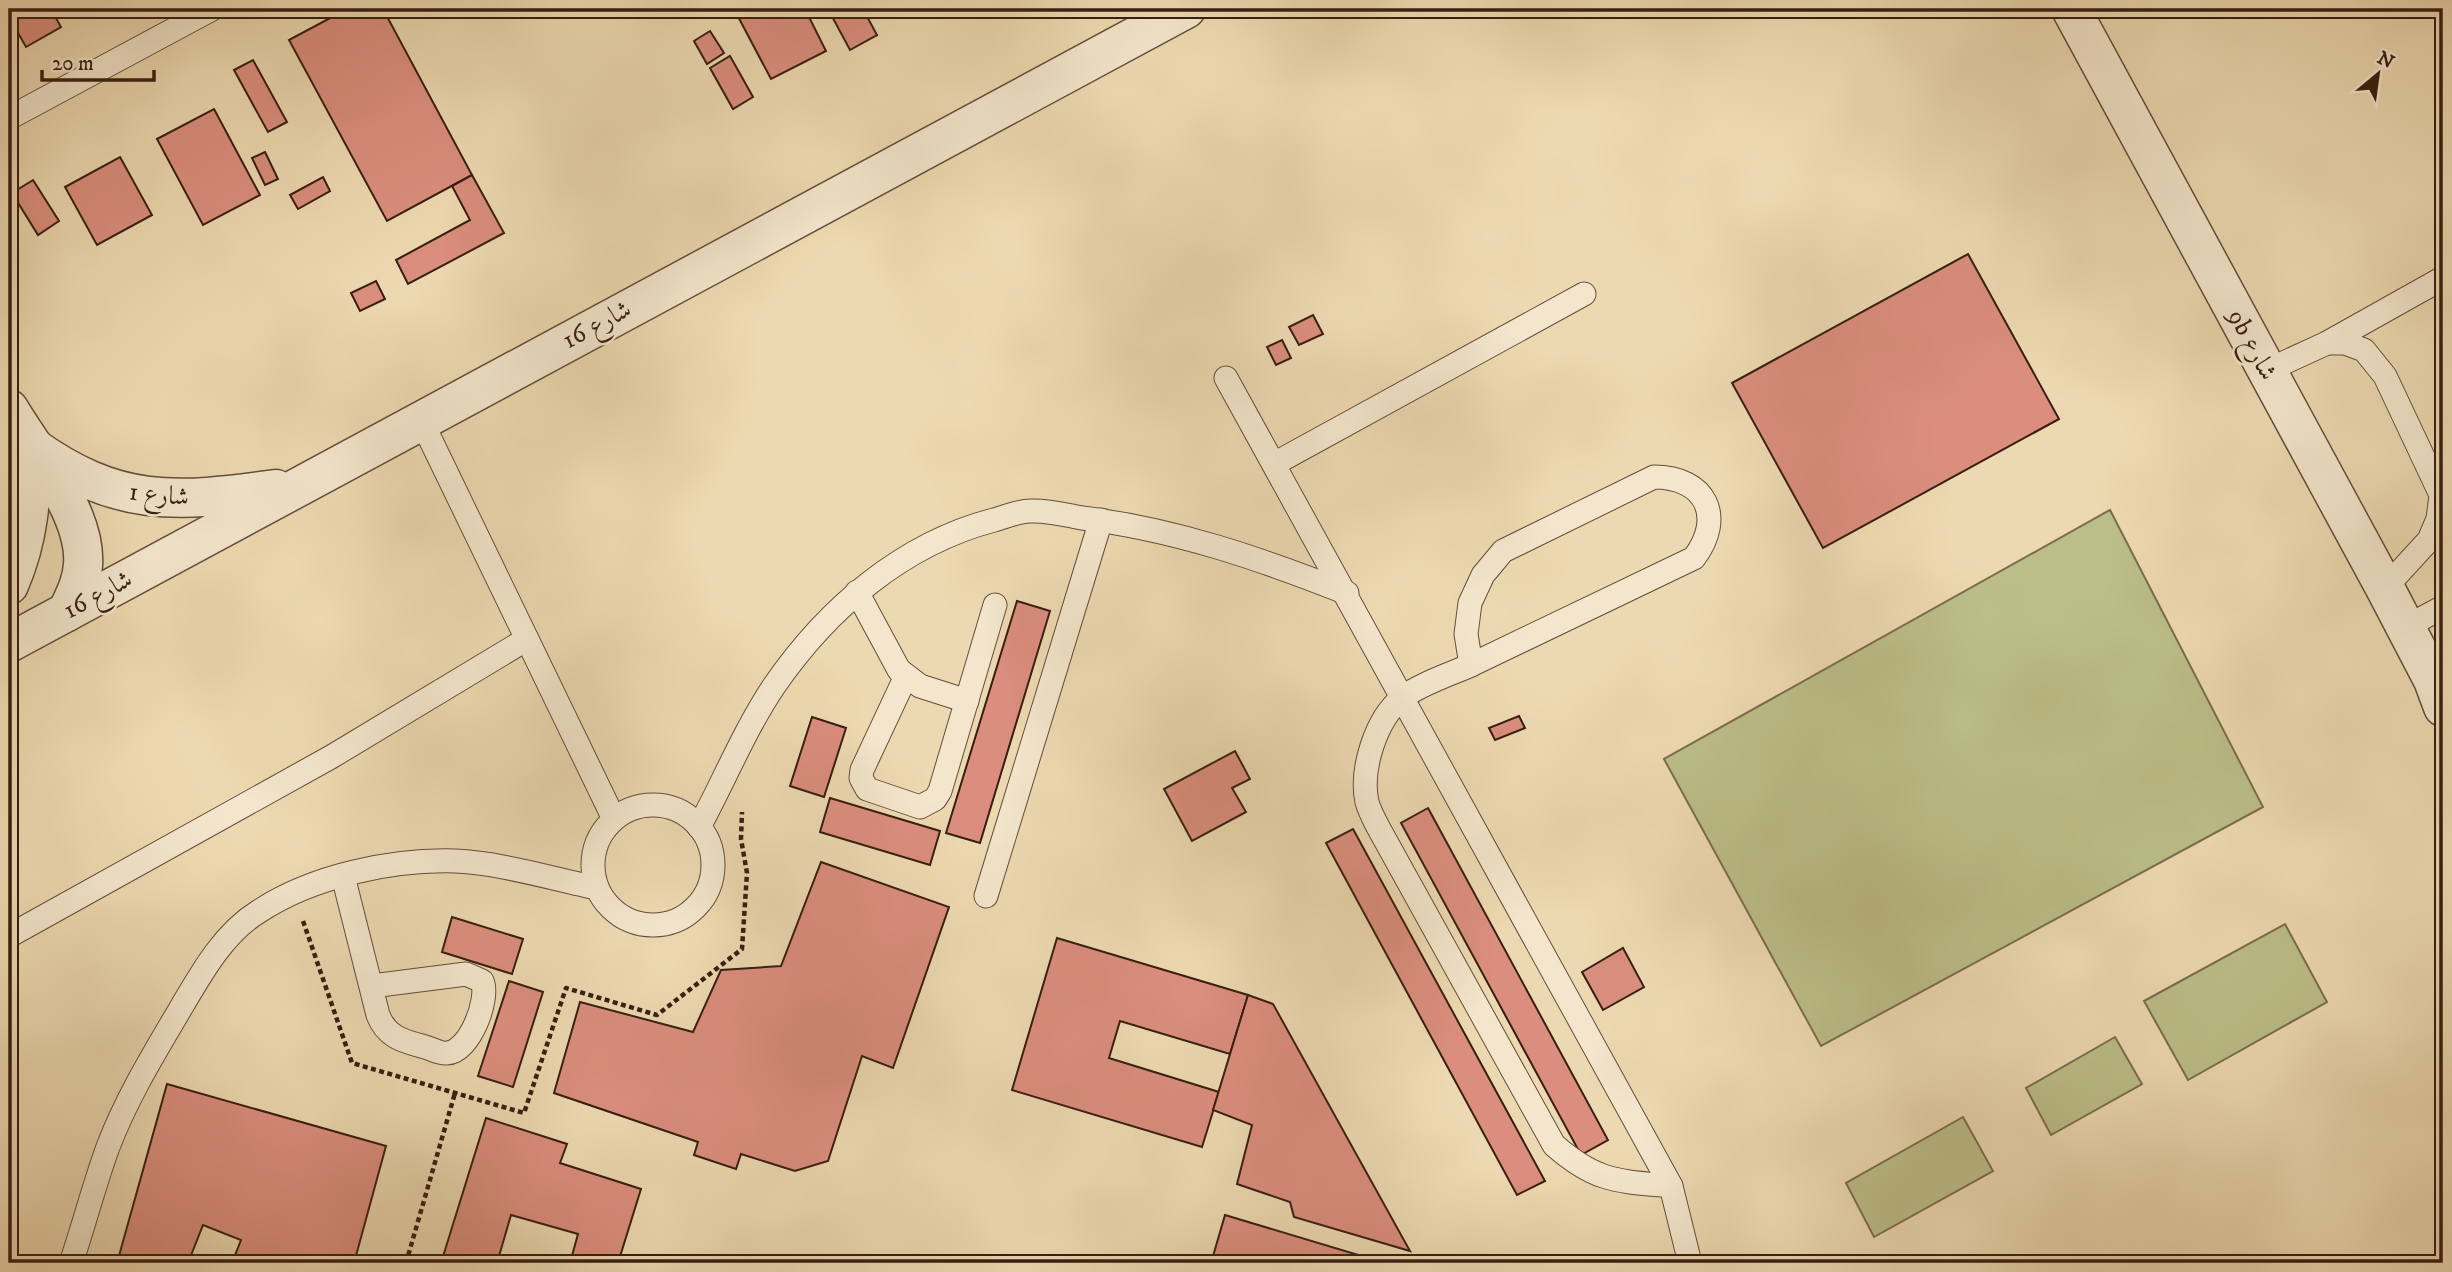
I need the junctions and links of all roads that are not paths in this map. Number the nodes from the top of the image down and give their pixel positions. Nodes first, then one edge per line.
1 (212, 9) edge
2 (1186, 9) edge
3 (2071, 9) edge
4 (9, 118) edge
5 (2443, 278) edge
6 (1584, 294) dead end
7 (2327, 343) junction
8 (2266, 371) junction
9 (1227, 378) dead end
10 (9, 409) edge
11 (421, 420) junction
12 (30, 444) junction
13 (1274, 464) junction
14 (300, 486) junction
15 (1101, 520) junction
16 (9, 585) edge
17 (2385, 588) junction
18 (857, 592) junction
19 (1347, 593) junction
20 (995, 605) dead end
21 (2443, 607) edge
22 (67, 612) junction
23 (2406, 627) junction
24 (527, 639) junction
25 (9, 643) edge
26 (1471, 665) junction
27 (906, 676) junction
28 (2440, 693) edge
29 (1402, 698) junction
30 (967, 701) junction
31 (614, 819) junction
32 (699, 827) junction
33 (343, 876) junction
34 (597, 888) junction
35 (986, 896) dead end
36 (9, 936) edge
37 (372, 986) junction
38 (1671, 1186) junction
39 (71, 1263) edge
40 (1690, 1263) edge

1 - 4 lane
2 - 11 street, شارع 16
3 - 8 street, 9b شارع
5 - 7 lane
6 - 13 lane
7 - 8 lane
7 - 17 lane
8 - 17 street, 9b شارع
9 - 13 lane
10 - 12 street, شارع 1
11 - 14 street, شارع 16
11 - 24 lane
12 - 14 street, شارع 1
12 - 16 street
12 - 22 street, شارع 1
13 - 19 lane
14 - 22 street, شارع 16
15 - 18 lane
15 - 19 lane
15 - 35 lane
17 - 23 street, 9b شارع
18 - 27 lane
18 - 32 lane
19 - 29 lane
20 - 30 lane
21 - 23 lane
22 - 25 street, شارع 16
23 - 28 street, 9b شارع
24 - 31 lane
24 - 36 lane
26 - 26 lane
26 - 29 lane
27 - 30 lane
27 - 30 lane
29 - 38 lane
29 - 38 lane
31 - 32 lane
31 - 34 lane
32 - 34 lane
33 - 34 lane
33 - 37 lane
33 - 39 lane
37 - 37 lane
38 - 40 lane

